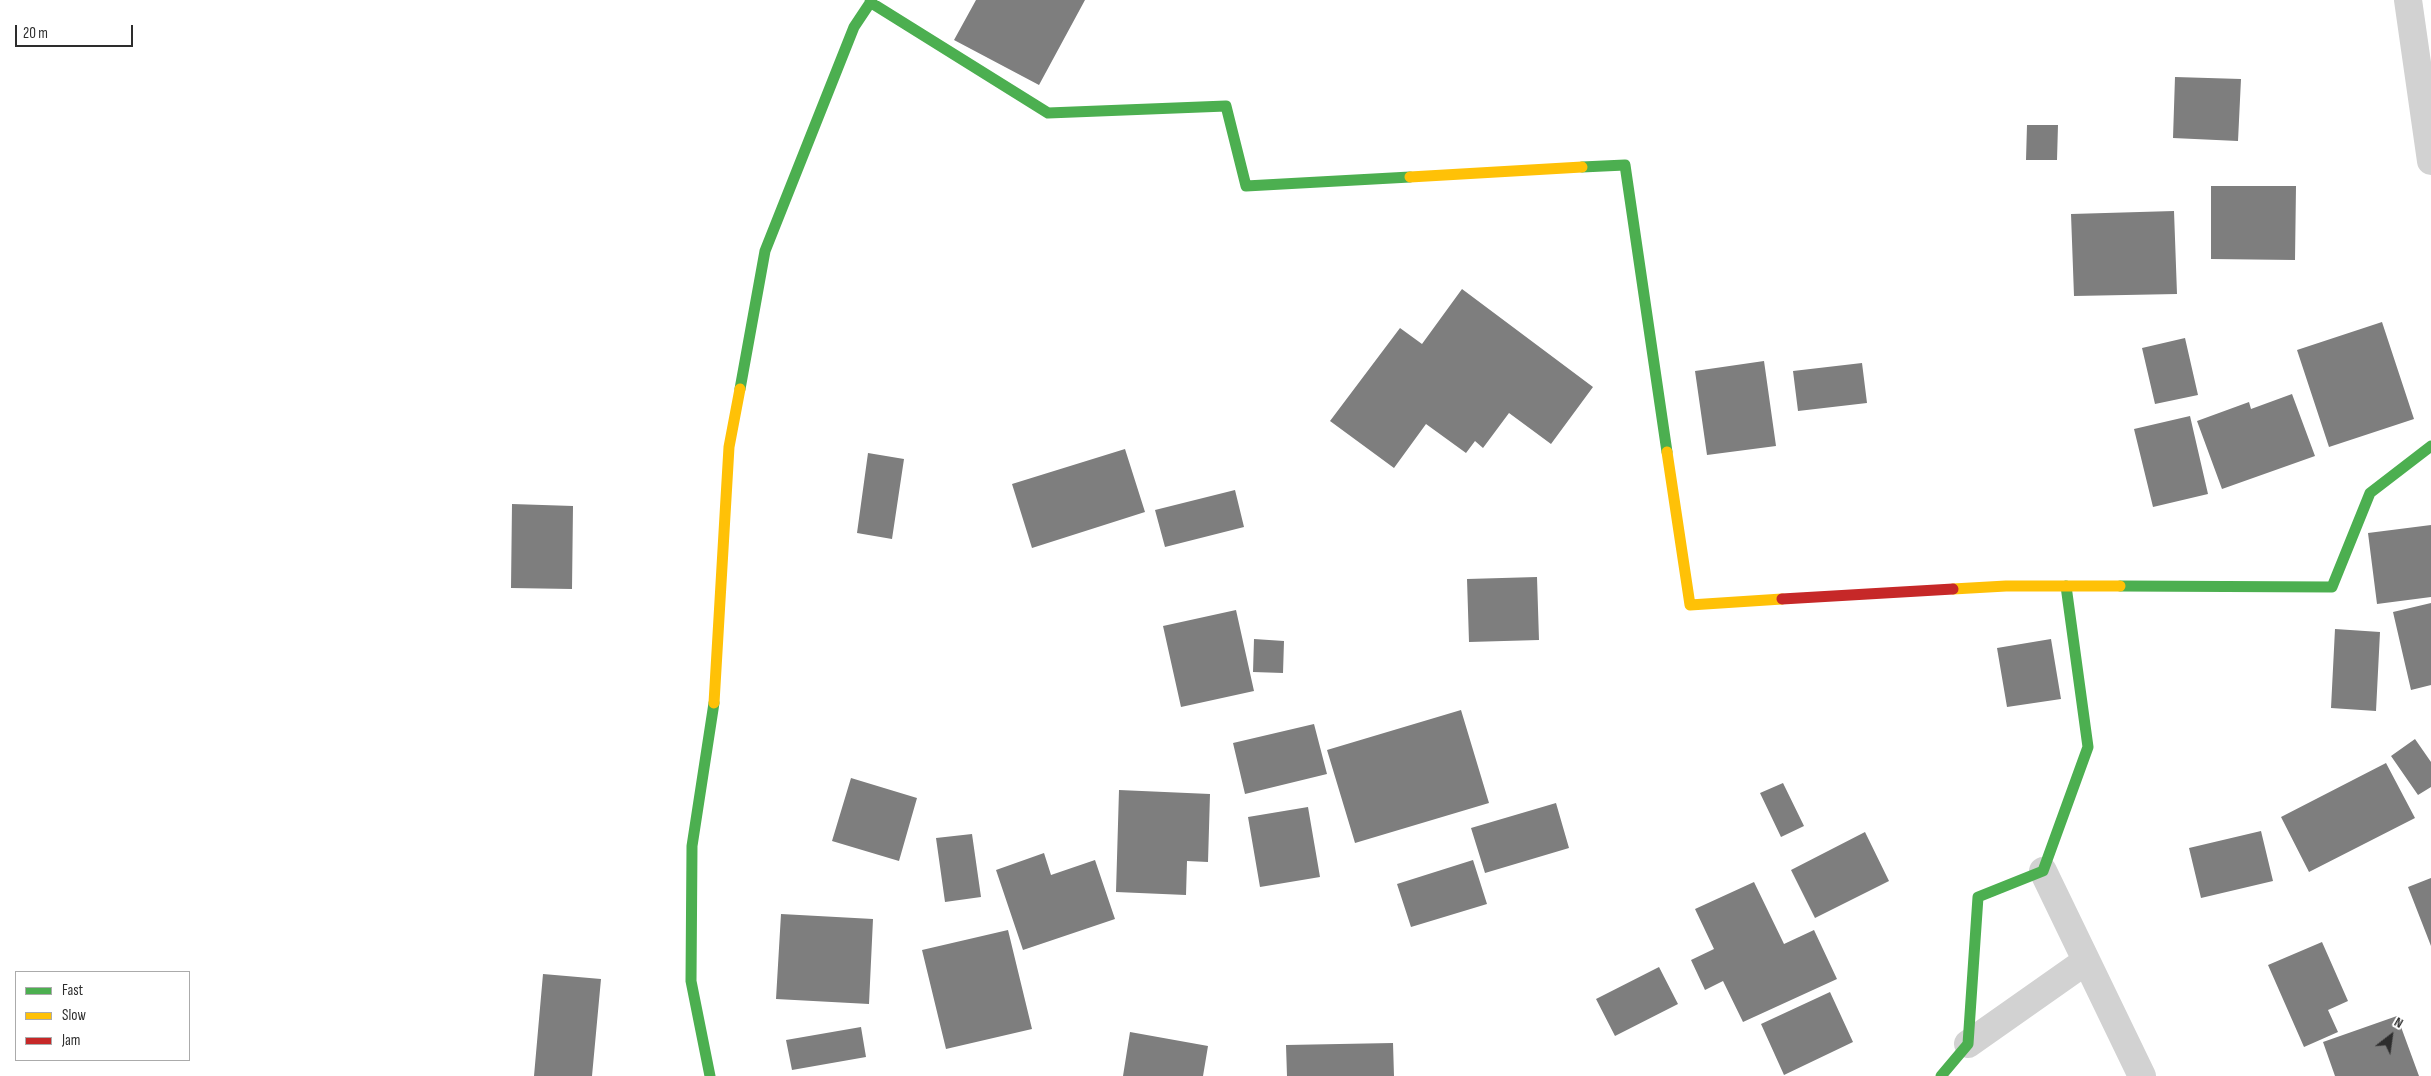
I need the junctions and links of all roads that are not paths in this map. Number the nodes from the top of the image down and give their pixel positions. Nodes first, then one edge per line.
1 (2408, 0) edge
2 (871, 1) edge
3 (2431, 161) edge
4 (2431, 446) edge
5 (2066, 586) junction
6 (2043, 871) junction
7 (2086, 961) junction
8 (1968, 1044) junction
9 (710, 1076) edge
10 (1941, 1076) edge
11 (2142, 1076) edge

1 - 3 street
2 - 5 street
2 - 9 street
4 - 5 street
5 - 6 street
6 - 7 street
6 - 8 street
7 - 8 street
7 - 11 street
8 - 10 street

